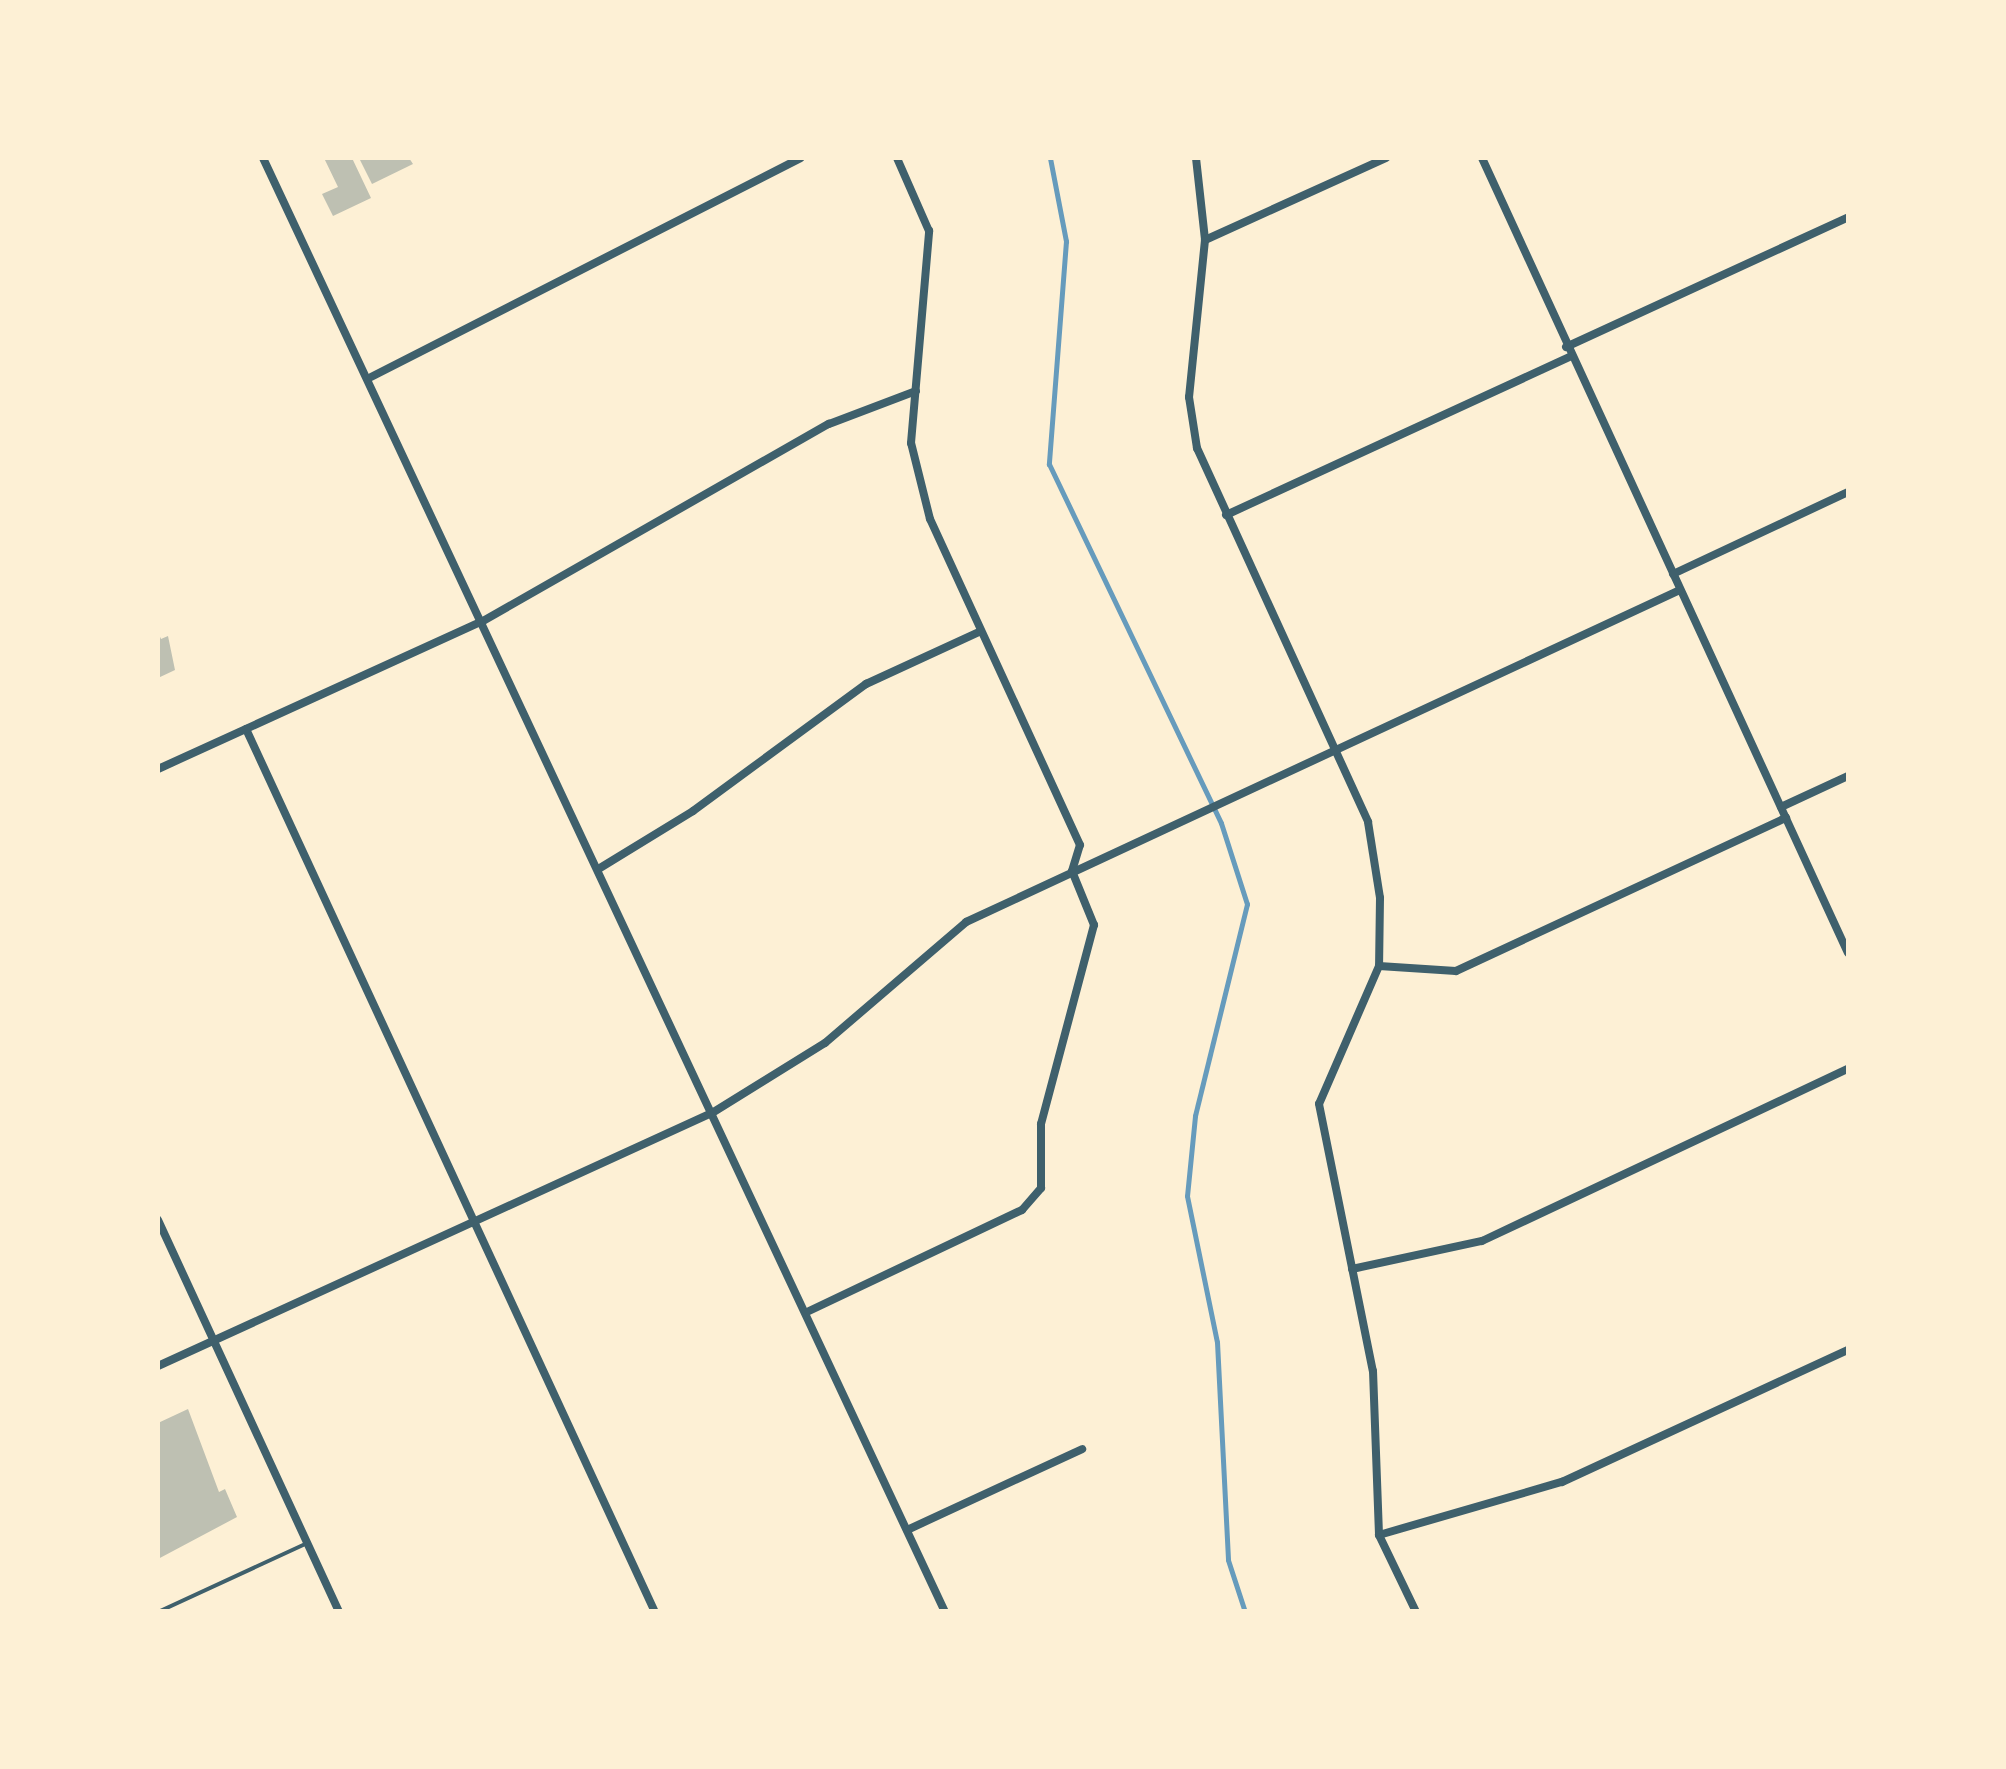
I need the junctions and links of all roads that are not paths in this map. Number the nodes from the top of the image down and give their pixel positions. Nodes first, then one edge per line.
1 (263, 158) edge
2 (800, 158) edge
3 (897, 158) edge
4 (1196, 158) edge
5 (1386, 158) edge
6 (1482, 158) edge
7 (1848, 218) edge
8 (1205, 240) junction
9 (1568, 351) junction
10 (371, 377) junction
11 (916, 391) junction
12 (1848, 492) edge
13 (1226, 515) junction
14 (1673, 574) junction
15 (1680, 590) junction
16 (483, 620) junction
17 (979, 632) junction
18 (246, 729) junction
19 (1336, 751) junction
20 (158, 769) edge
21 (1848, 776) edge
22 (1781, 807) junction
23 (1786, 818) junction
24 (600, 868) junction
25 (1072, 871) junction
26 (1848, 953) edge
27 (1379, 966) junction
28 (1848, 1069) edge
29 (712, 1113) junction
30 (158, 1220) edge
31 (474, 1223) junction
32 (1352, 1268) junction
33 (809, 1311) junction
34 (213, 1341) junction
35 (1848, 1350) edge
36 (158, 1366) edge
37 (1082, 1449) dead end
38 (907, 1530) junction
39 (1379, 1535) junction
40 (307, 1543) junction
41 (158, 1612) edge
42 (338, 1612) edge
43 (655, 1612) edge
44 (945, 1612) edge
45 (1416, 1612) edge

1 - 10 street
2 - 10 street
3 - 11 street
4 - 8 street
5 - 8 street
6 - 9 street
7 - 9 street
8 - 13 street
9 - 13 street
9 - 14 street
10 - 16 street
11 - 16 street
11 - 17 street
12 - 14 street
13 - 19 street
14 - 15 street
15 - 19 street
15 - 22 street
16 - 18 street
16 - 24 street
17 - 24 street
17 - 25 street
18 - 20 street
18 - 31 street
19 - 25 street
19 - 27 street
21 - 22 street
22 - 23 street
23 - 26 street
23 - 27 street
24 - 29 street
25 - 29 street
25 - 33 street
27 - 32 street
28 - 32 street
29 - 31 street
29 - 33 street
30 - 34 street
31 - 34 street
31 - 43 street
32 - 39 street
33 - 38 street
34 - 36 street
34 - 40 street
35 - 39 street
37 - 38 street
38 - 44 street
39 - 45 street
40 - 41 lane
40 - 42 street

